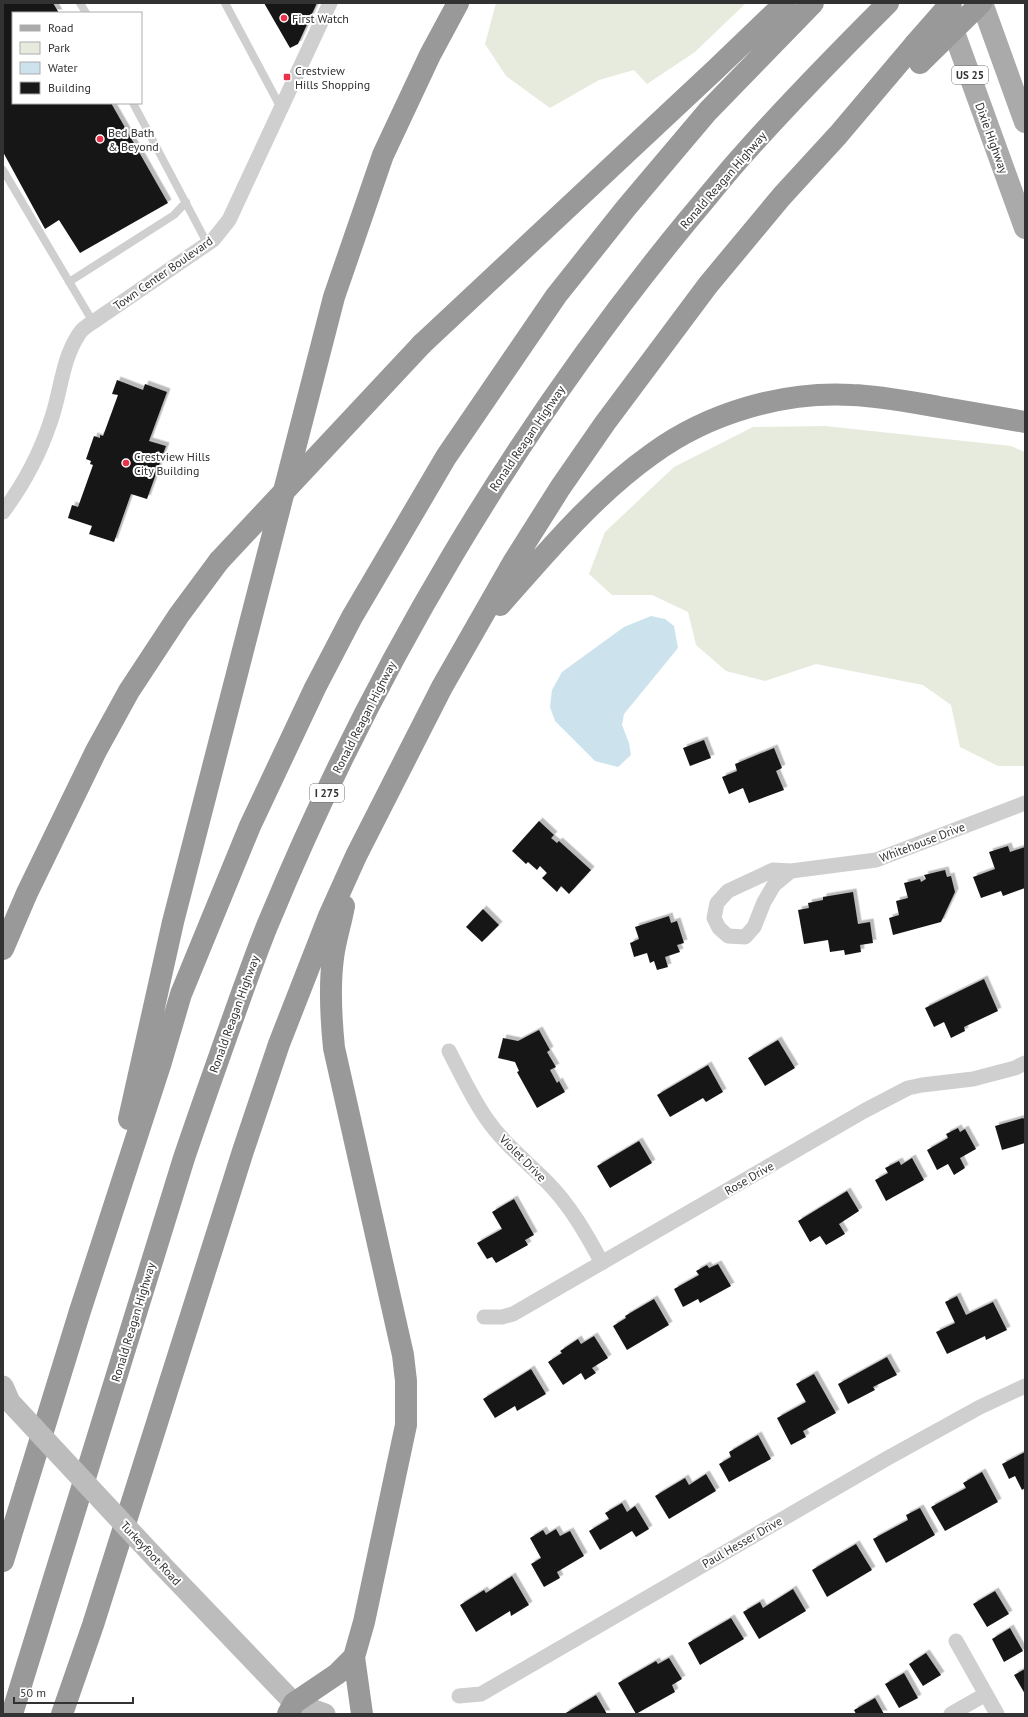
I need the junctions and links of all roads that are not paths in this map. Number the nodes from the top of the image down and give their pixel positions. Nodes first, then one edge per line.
1 (80, 3) edge
2 (225, 3) edge
3 (330, 3) edge
4 (458, 3) edge
5 (785, 3) edge
6 (813, 3) edge
7 (888, 3) edge
8 (943, 3) edge
9 (951, 3) edge
10 (982, 3) edge
11 (85, 12) edge
12 (918, 54) junction
13 (134, 104) edge
14 (281, 108) junction
15 (1025, 122) edge
16 (3, 170) edge
17 (186, 202) junction
18 (1025, 228) edge
19 (207, 243) junction
20 (69, 282) junction
21 (93, 322) junction
22 (1025, 422) edge
23 (3, 512) edge
24 (472, 635) junction
25 (1025, 803) edge
26 (356, 856) junction
27 (791, 871) junction
28 (3, 949) edge
29 (449, 1051) dead end
30 (1025, 1063) edge
31 (100, 1250) junction
32 (602, 1263) junction
33 (484, 1317) dead end
34 (1025, 1386) edge
35 (5, 1396) edge
36 (3, 1561) edge
37 (956, 1641) dead end
38 (354, 1657) junction
39 (986, 1694) junction
40 (459, 1696) dead end
41 (292, 1710) edge
42 (12, 1714) edge
43 (62, 1714) edge
44 (325, 1714) edge
45 (362, 1714) edge
46 (951, 1714) edge
47 (998, 1714) edge

1 - 11 lane
2 - 14 lane
3 - 14 street, Town Center Boulevard
4 - 31 highway
5 - 28 highway, bridge
6 - 31 highway
7 - 42 highway, Ronald Reagan Highway / I 275
8 - 18 main road, Dixie Highway / US 25
9 - 12 highway, bridge
10 - 12 highway, bridge
10 - 15 main road, US 25
12 - 24 highway
13 - 17 lane
14 - 19 street, Town Center Boulevard
16 - 20 lane
17 - 19 lane
17 - 20 lane
19 - 21 street, Town Center Boulevard
20 - 21 lane
21 - 23 street, Town Center Boulevard
22 - 24 highway
24 - 26 highway
25 - 27 street, Whitehouse Drive
26 - 38 highway
26 - 43 highway
27 - 27 street, Whitehouse Drive
29 - 32 street, Violet Drive
30 - 32 street, Rose Drive
31 - 36 highway
32 - 33 street, Rose Drive
34 - 40 street, Paul Hesser Drive
35 - 41 main road, Turkeyfoot Road, bridge
37 - 39 street
38 - 41 highway
38 - 45 highway
39 - 46 street
39 - 47 street
41 - 44 main road, Turkeyfoot Road

